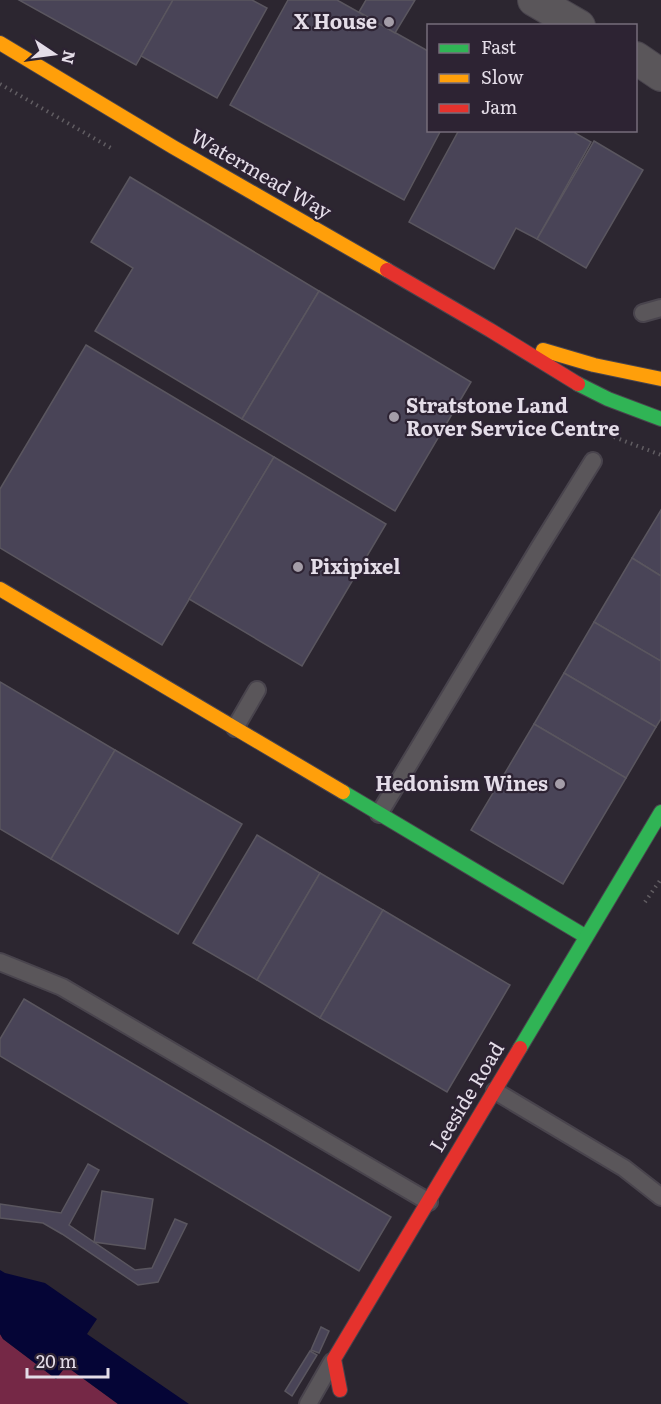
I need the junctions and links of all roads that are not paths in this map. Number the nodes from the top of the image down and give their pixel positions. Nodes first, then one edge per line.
1 (534, 0) edge
2 (576, 24) edge
3 (0, 43) edge
4 (637, 59) edge
5 (661, 75) edge
6 (661, 308) edge
7 (643, 313) dead end
8 (505, 337) junction
9 (661, 380) edge
10 (661, 419) edge
11 (593, 461) dead end
12 (0, 589) edge
13 (257, 690) dead end
14 (235, 728) junction
15 (661, 812) edge
16 (379, 814) junction
17 (585, 936) junction
18 (0, 962) edge
19 (495, 1091) junction
20 (661, 1197) edge
21 (429, 1202) junction
22 (334, 1359) junction
23 (340, 1390) dead end
24 (308, 1404) edge

1 - 2 street
3 - 8 street, Watermead Way
4 - 5 street
6 - 7 lane
8 - 9 street, Watermead Way
8 - 10 street, Watermead Way
11 - 16 lane
12 - 14 street
13 - 14 lane
14 - 16 street
15 - 17 street, Leeside Road
16 - 17 street
17 - 19 street, Leeside Road
18 - 21 lane
19 - 20 lane
19 - 21 street, Leeside Road
21 - 22 street, Leeside Road
22 - 23 street
22 - 24 lane, Leeside Road

